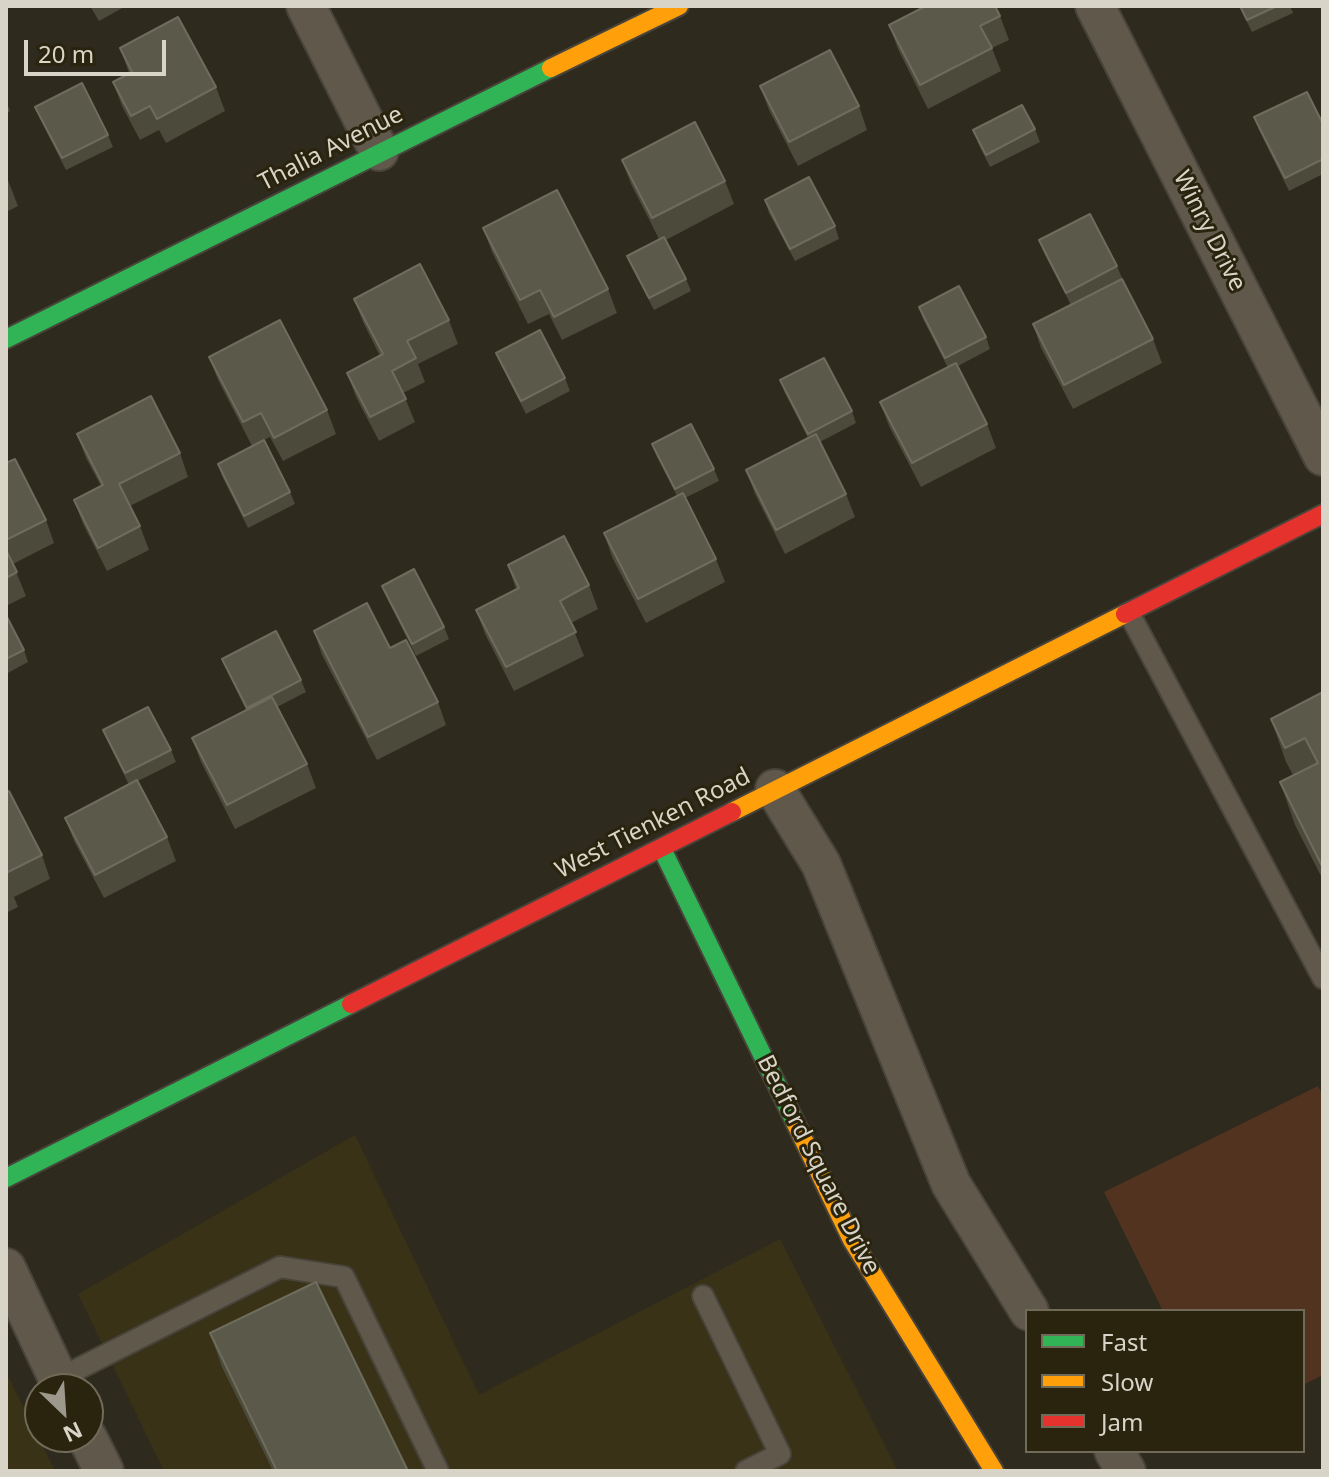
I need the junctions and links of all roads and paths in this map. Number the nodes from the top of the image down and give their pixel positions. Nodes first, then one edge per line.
1 (306, 6) edge
2 (679, 6) edge
3 (1095, 6) edge
4 (379, 151) junction
5 (6, 339) edge
6 (1323, 456) edge
7 (1323, 514) edge
8 (1129, 613) junction
9 (775, 789) junction
10 (662, 849) junction
11 (1323, 978) edge
12 (6, 1178) edge
13 (6, 1268) edge
14 (703, 1296) dead end
15 (1028, 1309) edge
16 (55, 1373) edge
17 (80, 1373) edge
18 (95, 1453) edge
19 (1115, 1453) edge
20 (104, 1471) edge
21 (438, 1471) edge
22 (746, 1471) edge
23 (994, 1471) edge
24 (1126, 1471) edge

1 - 4 street
2 - 4 main road, Thalia Avenue
3 - 6 street, Winry Drive
4 - 5 main road, Thalia Avenue
7 - 8 main road, West Tienken Road
8 - 9 main road, West Tienken Road
8 - 11 lane
9 - 10 main road, West Tienken Road
9 - 15 street
10 - 12 main road, West Tienken Road
10 - 23 main road, Bedford Square Drive
13 - 16 street
14 - 22 lane
17 - 21 lane
18 - 20 street
19 - 24 street

